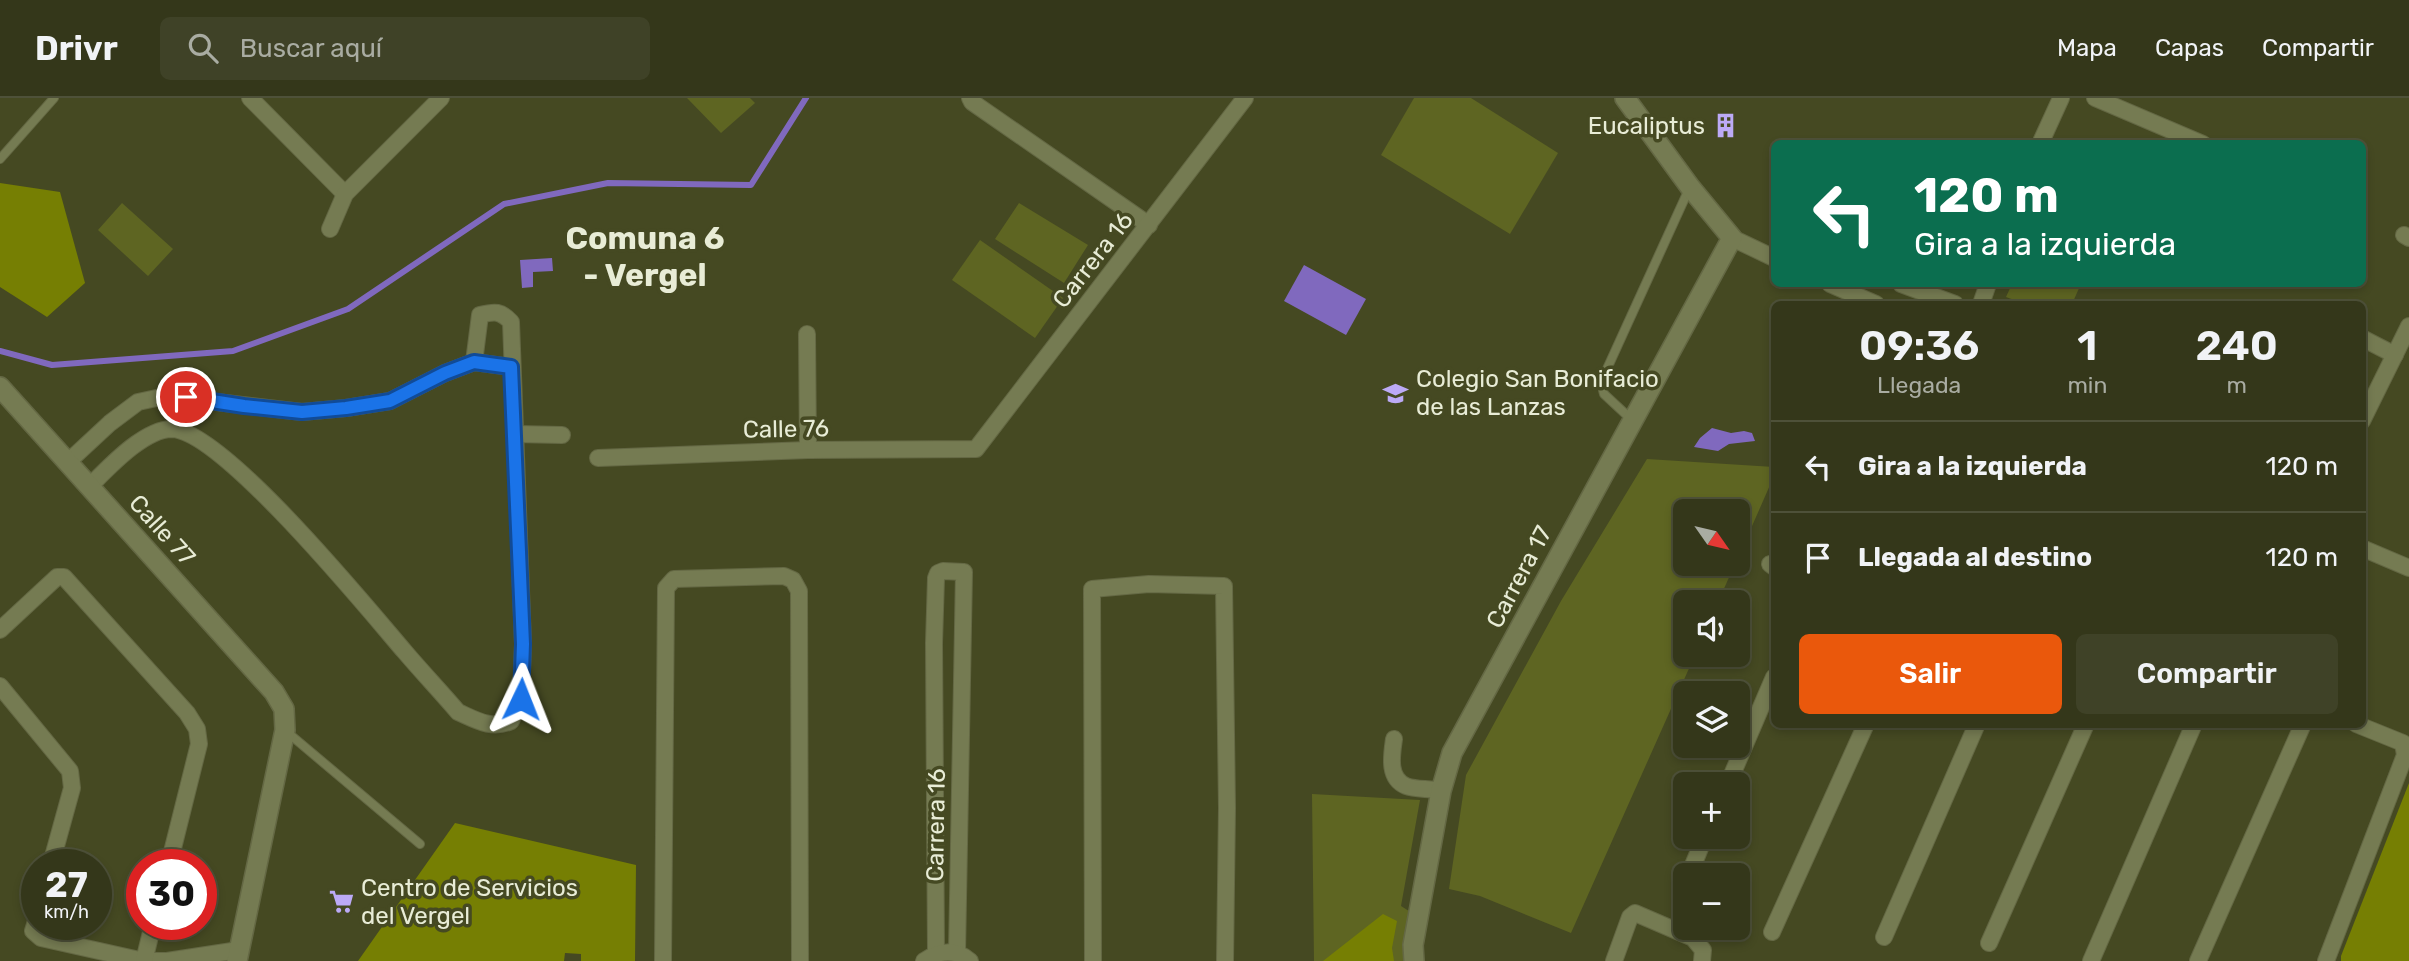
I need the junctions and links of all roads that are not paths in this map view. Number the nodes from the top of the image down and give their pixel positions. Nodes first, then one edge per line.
1 (54, 98) edge
2 (250, 98) edge
3 (441, 98) edge
4 (970, 98) edge
5 (1245, 98) edge
6 (1625, 98) edge
7 (2061, 98) edge
8 (2095, 98) edge
9 (2042, 140) edge
10 (2194, 140) edge
11 (0, 159) edge
12 (1690, 187) junction
13 (345, 194) junction
14 (1149, 225) junction
15 (330, 229) dead end
16 (1732, 238) junction
17 (1771, 257) edge
18 (1837, 287) edge
19 (1909, 287) edge
20 (1869, 301) edge
21 (1947, 301) edge
22 (2409, 326) edge
23 (807, 334) dead end
24 (2366, 340) edge
25 (2395, 355) junction
26 (474, 362) junction
27 (511, 367) junction
28 (0, 387) edge
29 (2366, 413) edge
30 (1632, 420) junction
31 (516, 434) junction
32 (562, 435) dead end
33 (976, 449) joint
34 (808, 450) junction
35 (598, 458) dead end
36 (68, 461) junction
37 (90, 486) junction
38 (2366, 550) edge
39 (2409, 568) edge
40 (0, 630) edge
41 (1771, 684) edge
42 (0, 686) edge
43 (1864, 728) edge
44 (1975, 728) edge
45 (2084, 728) edge
46 (2192, 728) edge
47 (2301, 728) edge
48 (2366, 728) edge
49 (285, 730) junction
50 (1394, 739) dead end
51 (1733, 772) edge
52 (1441, 791) junction
53 (958, 821) junction
54 (936, 822) junction
55 (419, 844) dead end
56 (55, 849) edge
57 (173, 849) edge
58 (1772, 932) dead end
59 (1884, 937) dead end
60 (50, 940) edge
61 (149, 940) edge
62 (1989, 943) dead end
63 (238, 955) edge
64 (930, 957) edge
65 (963, 957) edge
66 (186, 959) edge
67 (144, 961) edge
68 (663, 961) edge
69 (800, 961) edge
70 (1093, 961) edge
71 (1226, 961) edge
72 (1415, 961) edge
73 (1614, 961) edge
74 (1702, 961) edge
75 (2091, 961) edge
76 (2198, 961) edge
77 (2326, 961) edge

1 - 11 lane
2 - 13 street
3 - 13 street
4 - 14 street
5 - 14 street, Carrera 16
6 - 12 street
7 - 9 street
8 - 10 street
12 - 16 street
12 - 30 lane
13 - 15 street
14 - 33 street, Carrera 16
16 - 17 street
16 - 30 street, Carrera 17
18 - 20 street
19 - 21 street
22 - 25 street
23 - 34 street
24 - 25 street
25 - 29 street
26 - 27 street
26 - 27 street
26 - 36 street
27 - 31 street
28 - 36 street, Calle 77
30 - 52 street, Carrera 17
31 - 32 street
31 - 37 street
33 - 34 street, Calle 76
34 - 35 street, Calle 76
36 - 37 street, Calle 77
37 - 49 street, Calle 77
38 - 39 street
40 - 57 street
41 - 51 street
42 - 56 street
43 - 58 street
44 - 59 street
45 - 62 street
46 - 75 street
47 - 76 street
48 - 77 street
49 - 55 lane
49 - 63 street
50 - 52 street
52 - 72 street, Carrera 17
53 - 54 street
53 - 54 street, Carrera 16
53 - 65 street, Carrera 16
54 - 64 street, Carrera 16
60 - 67 street
61 - 67 street
63 - 66 street
64 - 65 street
66 - 67 street
68 - 69 street
70 - 71 street
73 - 74 street

